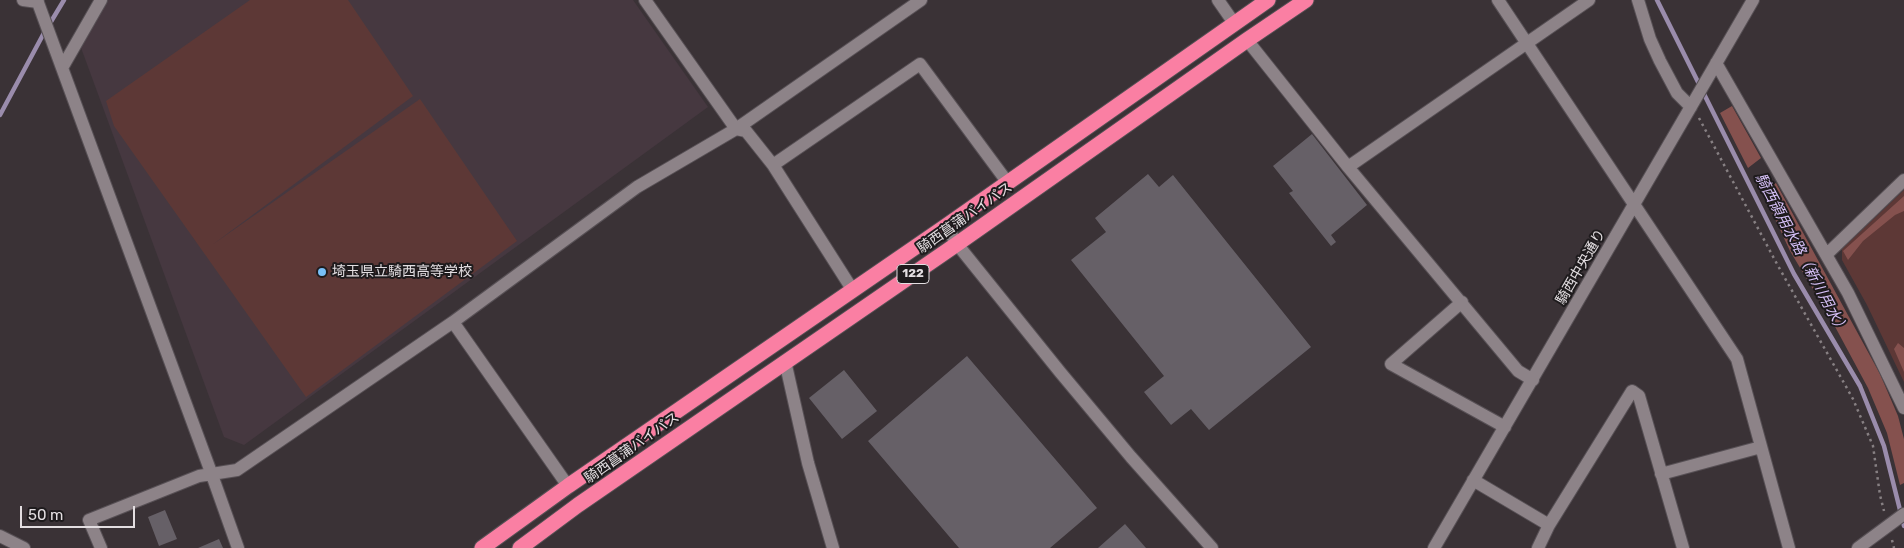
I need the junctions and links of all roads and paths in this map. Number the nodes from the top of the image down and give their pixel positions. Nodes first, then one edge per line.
1 (23, 0) edge
2 (101, 0) edge
3 (644, 0) edge
4 (921, 0) edge
5 (1218, 0) edge
6 (1268, 0) edge
7 (1306, 0) edge
8 (1498, 0) edge
9 (1589, 0) edge
10 (1638, 0) edge
11 (1753, 0) edge
12 (37, 1) edge
13 (1234, 23) junction
14 (1247, 40) junction
15 (1526, 43) junction
16 (61, 63) junction
17 (1716, 63) junction
18 (1693, 103) junction
19 (1704, 126) dead end
20 (736, 128) junction
21 (773, 165) junction
22 (1348, 167) junction
23 (1904, 180) edge
24 (1008, 183) junction
25 (1635, 203) junction
26 (946, 226) junction
27 (957, 244) junction
28 (1827, 254) junction
29 (848, 283) junction
30 (1462, 302) junction
31 (453, 322) junction
32 (786, 361) junction
33 (1533, 380) junction
34 (1904, 408) edge
35 (1505, 427) junction
36 (1761, 447) junction
37 (1661, 474) junction
38 (212, 475) junction
39 (1473, 480) junction
40 (568, 486) junction
41 (1883, 508) dead end
42 (1904, 514) edge
43 (1549, 525) junction
44 (0, 536) edge
45 (1892, 542) dead end
46 (24, 548) edge
47 (101, 548) edge
48 (238, 548) edge
49 (482, 548) edge
50 (520, 548) edge
51 (833, 548) edge
52 (1212, 548) edge
53 (1434, 548) edge
54 (1538, 548) edge
55 (1683, 548) edge
56 (1789, 548) edge
57 (1858, 548) edge
58 (1894, 548) edge

1 - 12 street
2 - 16 street
3 - 20 street
4 - 20 street
5 - 13 street
6 - 13 highway, 騎西菖蒲バイパス / 122
7 - 14 highway, 騎西菖蒲バイパス / 122
8 - 15 street
9 - 15 street
10 - 18 street
11 - 17 street, 騎西中央通り
12 - 16 street
13 - 24 highway, 騎西菖蒲バイパス / 122
14 - 22 street
14 - 27 highway, 騎西菖蒲バイパス / 122
15 - 22 street
15 - 25 street
16 - 38 street
17 - 18 street, 騎西中央通り
17 - 28 street
18 - 25 street, 騎西中央通り
19 - 41 path
20 - 21 street
20 - 31 street
21 - 24 street
21 - 29 street
22 - 30 street
23 - 28 street
24 - 26 highway, 騎西菖蒲バイパス / 122
25 - 33 street, 騎西中央通り
25 - 36 street
26 - 27 street
26 - 29 highway, 騎西菖蒲バイパス / 122
27 - 32 highway, 騎西菖蒲バイパス / 122
27 - 52 street
28 - 34 street
29 - 40 highway, 騎西菖蒲バイパス / 122
30 - 33 street
30 - 35 street
31 - 38 street
31 - 40 street
32 - 50 highway, 騎西菖蒲バイパス / 122
32 - 51 street
33 - 35 street, 騎西中央通り
35 - 39 street, 騎西中央通り
36 - 37 street
36 - 56 street
37 - 43 street
37 - 55 street
38 - 47 street
38 - 48 street
39 - 43 street
39 - 53 street, 騎西中央通り
40 - 49 highway, 騎西菖蒲バイパス / 122
42 - 57 street
43 - 54 street
44 - 46 street
45 - 58 path

